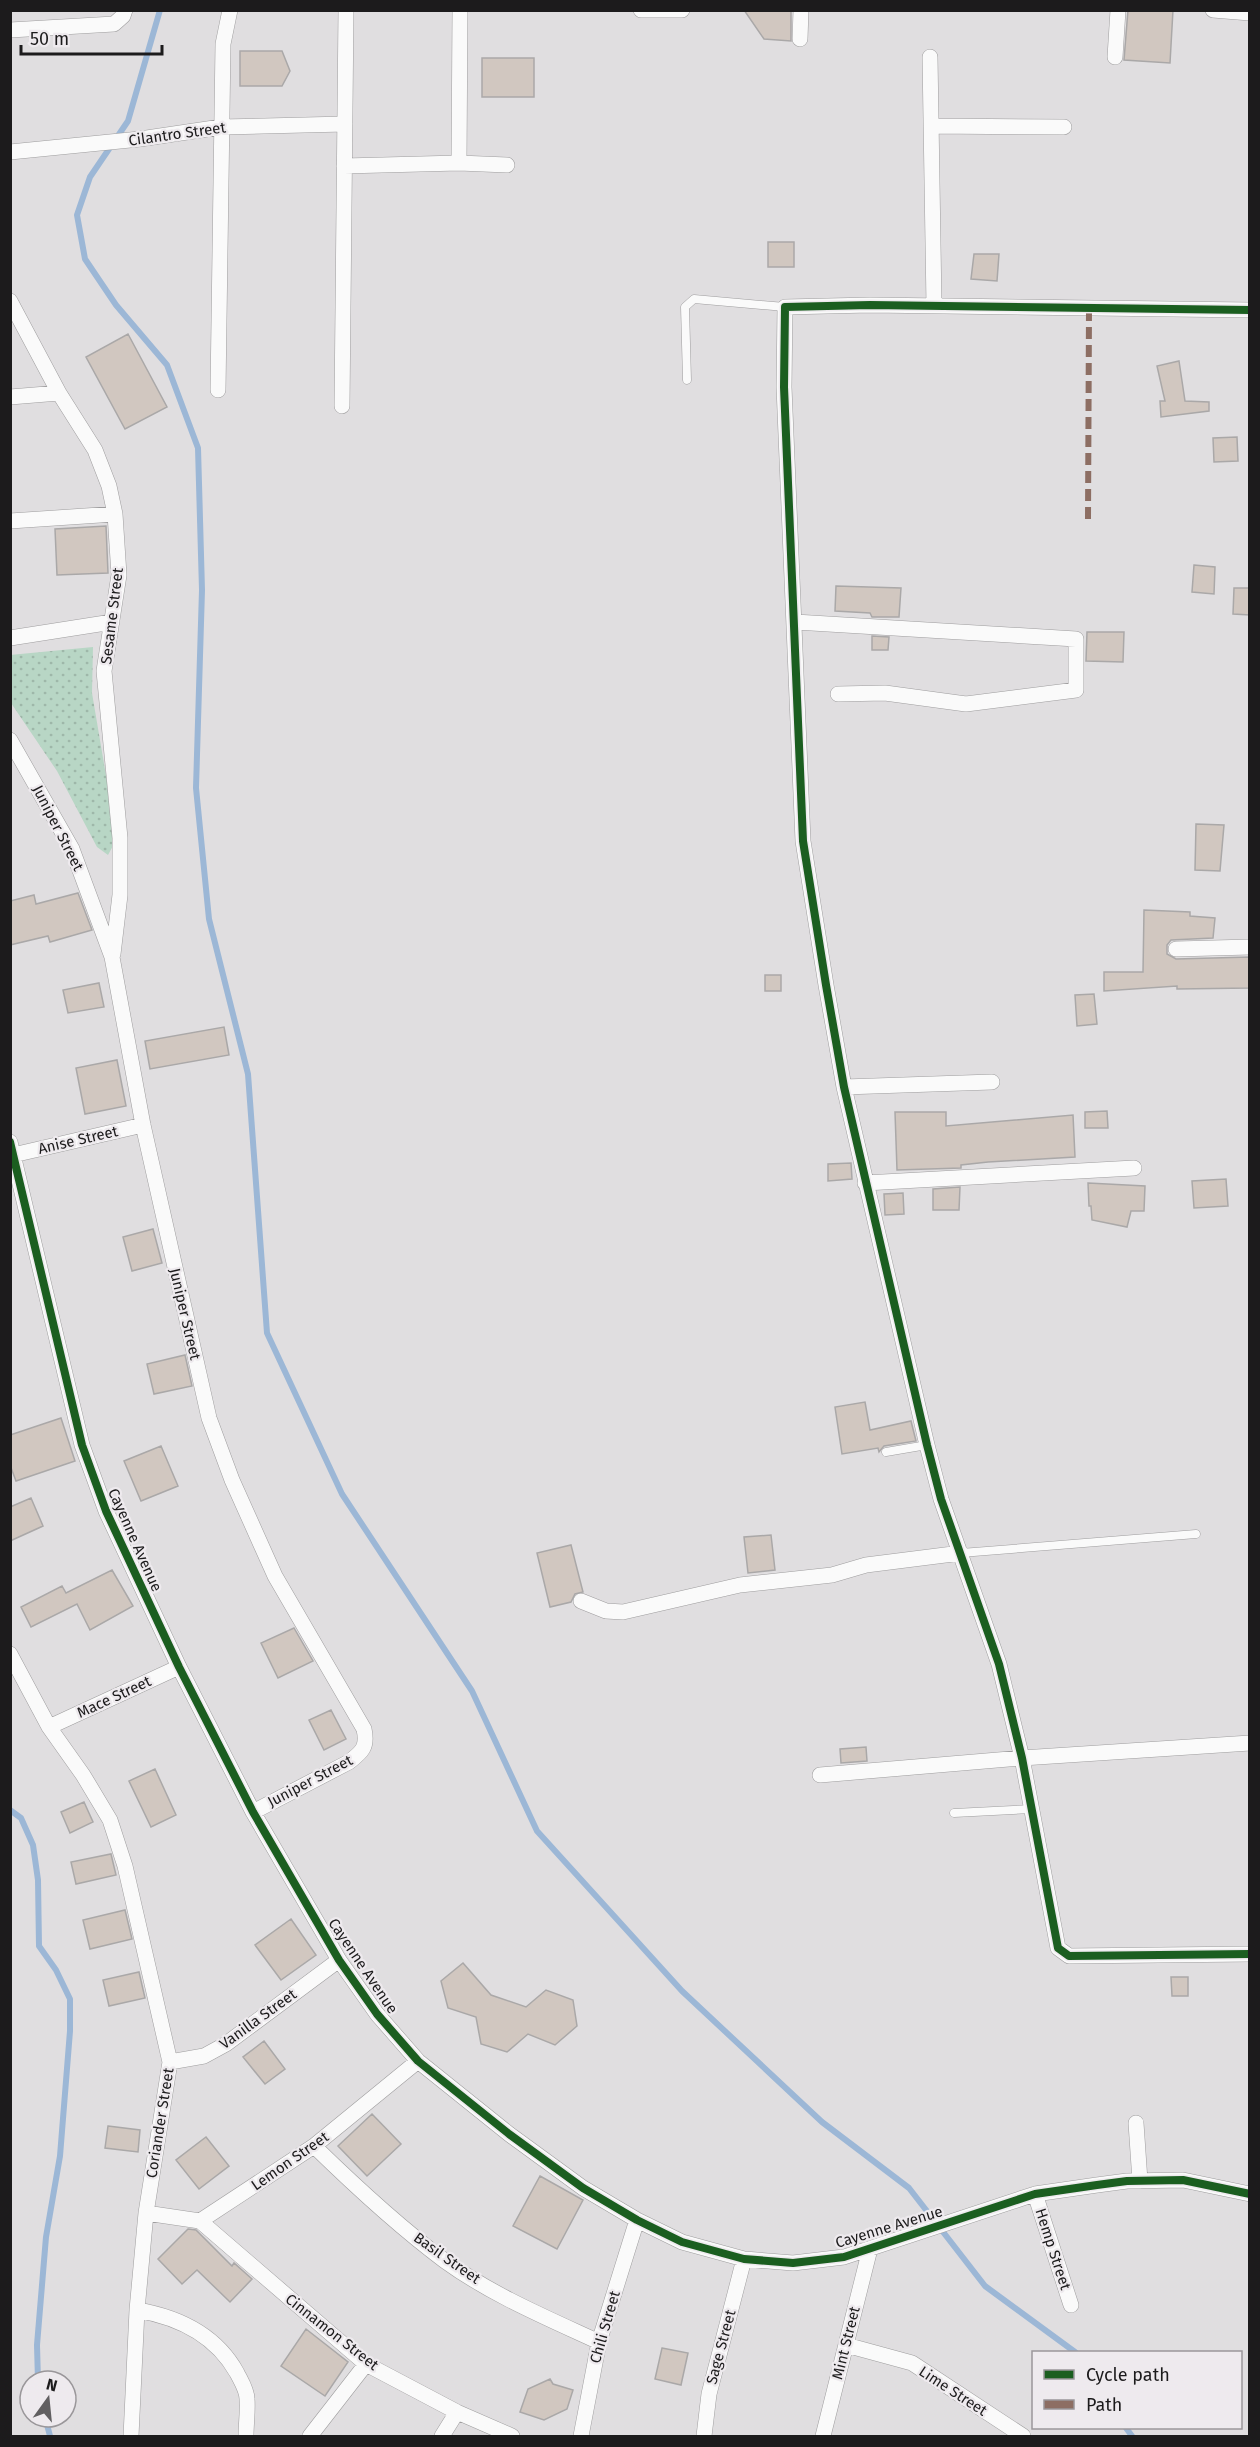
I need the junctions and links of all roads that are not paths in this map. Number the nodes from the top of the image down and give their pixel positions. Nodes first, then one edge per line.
1 (125, 10) edge
2 (230, 10) edge
3 (346, 10) edge
4 (460, 10) edge
5 (641, 10) edge
6 (682, 10) edge
7 (801, 10) edge
8 (1119, 10) edge
9 (1214, 10) edge
10 (1250, 13) edge
11 (10, 30) edge
12 (801, 39) dead end
13 (930, 57) dead end
14 (1115, 57) dead end
15 (345, 124) junction
16 (221, 126) junction
17 (931, 126) junction
18 (1065, 127) dead end
19 (10, 152) edge
20 (459, 163) junction
21 (344, 165) junction
22 (507, 165) dead end
23 (10, 301) edge
24 (934, 305) junction
25 (785, 307) junction
26 (1250, 310) edge
27 (687, 380) dead end
28 (218, 390) dead end
29 (59, 393) junction
30 (10, 397) edge
31 (342, 406) dead end
32 (115, 514) junction
33 (10, 521) edge
34 (112, 622) junction
35 (795, 622) junction
36 (10, 638) edge
37 (838, 694) dead end
38 (10, 740) edge
39 (1250, 947) edge
40 (1176, 949) dead end
41 (112, 957) junction
42 (992, 1083) dead end
43 (844, 1087) junction
44 (143, 1125) junction
45 (12, 1148) edge
46 (1134, 1168) dead end
47 (865, 1183) junction
48 (927, 1445) junction
49 (886, 1452) dead end
50 (1197, 1534) dead end
51 (961, 1553) junction
52 (581, 1601) dead end
53 (10, 1654) edge
54 (179, 1667) junction
55 (49, 1727) junction
56 (1250, 1743) edge
57 (1022, 1758) junction
58 (820, 1775) dead end
59 (1032, 1809) junction
60 (253, 1812) junction
61 (954, 1813) dead end
62 (1250, 1954) edge
63 (339, 1960) junction
64 (418, 2061) junction
65 (170, 2062) junction
66 (1136, 2123) dead end
67 (314, 2146) junction
68 (1140, 2181) junction
69 (1035, 2194) junction
70 (1250, 2194) edge
71 (146, 2212) junction
72 (638, 2220) junction
73 (200, 2221) junction
74 (870, 2249) junction
75 (744, 2259) junction
76 (1071, 2305) dead end
77 (137, 2310) junction
78 (599, 2342) junction
79 (846, 2344) junction
80 (366, 2364) junction
81 (457, 2412) junction
82 (131, 2436) edge
83 (246, 2436) edge
84 (310, 2436) edge
85 (442, 2436) edge
86 (512, 2436) edge
87 (581, 2436) edge
88 (704, 2436) edge
89 (823, 2436) edge
90 (1023, 2436) edge

1 - 11 street
2 - 16 street
3 - 15 street
4 - 20 street
5 - 6 street
7 - 12 street
8 - 14 street
9 - 10 street
13 - 17 street
15 - 16 street, Cilantro Street
15 - 21 street
16 - 19 street, Cilantro Street
16 - 28 street
17 - 18 street
17 - 24 street
20 - 21 street
20 - 22 street
21 - 31 street
23 - 29 street, Sesame Street
24 - 25 street
24 - 26 street
25 - 27 lane
25 - 35 street
29 - 30 street
29 - 32 street, Sesame Street
32 - 33 street
32 - 34 street, Sesame Street
34 - 36 street
34 - 41 street, Sesame Street
35 - 37 street
35 - 43 street
38 - 41 street, Juniper Street
39 - 40 street
41 - 44 street, Juniper Street
42 - 43 street
43 - 47 street
44 - 45 street, Anise Street
44 - 60 street, Juniper Street
45 - 54 street, Cayenne Avenue
46 - 47 street
47 - 48 street
48 - 49 lane
48 - 51 street
50 - 51 lane
51 - 52 street
51 - 57 street
53 - 55 street, Coriander Street
54 - 55 street, Mace Street
54 - 60 street, Cayenne Avenue
55 - 65 street, Coriander Street
56 - 57 street
57 - 58 street
57 - 59 street
59 - 61 lane
59 - 62 street
60 - 63 street, Cayenne Avenue
63 - 64 street, Cayenne Avenue
63 - 65 street, Vanilla Street
64 - 67 street, Lemon Street
64 - 72 street, Cayenne Avenue
65 - 71 street, Coriander Street
66 - 68 street
67 - 73 street, Lemon Street
67 - 78 street, Basil Street
68 - 69 street, Cayenne Avenue
68 - 70 street, Cayenne Avenue
69 - 74 street, Cayenne Avenue
69 - 76 street, Hemp Street
71 - 73 street
71 - 77 street, Coriander Street
72 - 75 street, Cayenne Avenue
72 - 78 street, Chili Street
73 - 80 street, Cinnamon Street
74 - 75 street, Cayenne Avenue
74 - 79 street, Mint Street
75 - 88 street, Sage Street
77 - 82 street, Coriander Street
77 - 83 street
78 - 87 street, Chili Street
79 - 89 street, Mint Street
79 - 90 street, Lime Street
80 - 81 street, Cinnamon Street
80 - 84 street
81 - 85 street
81 - 86 street, Cinnamon Street

